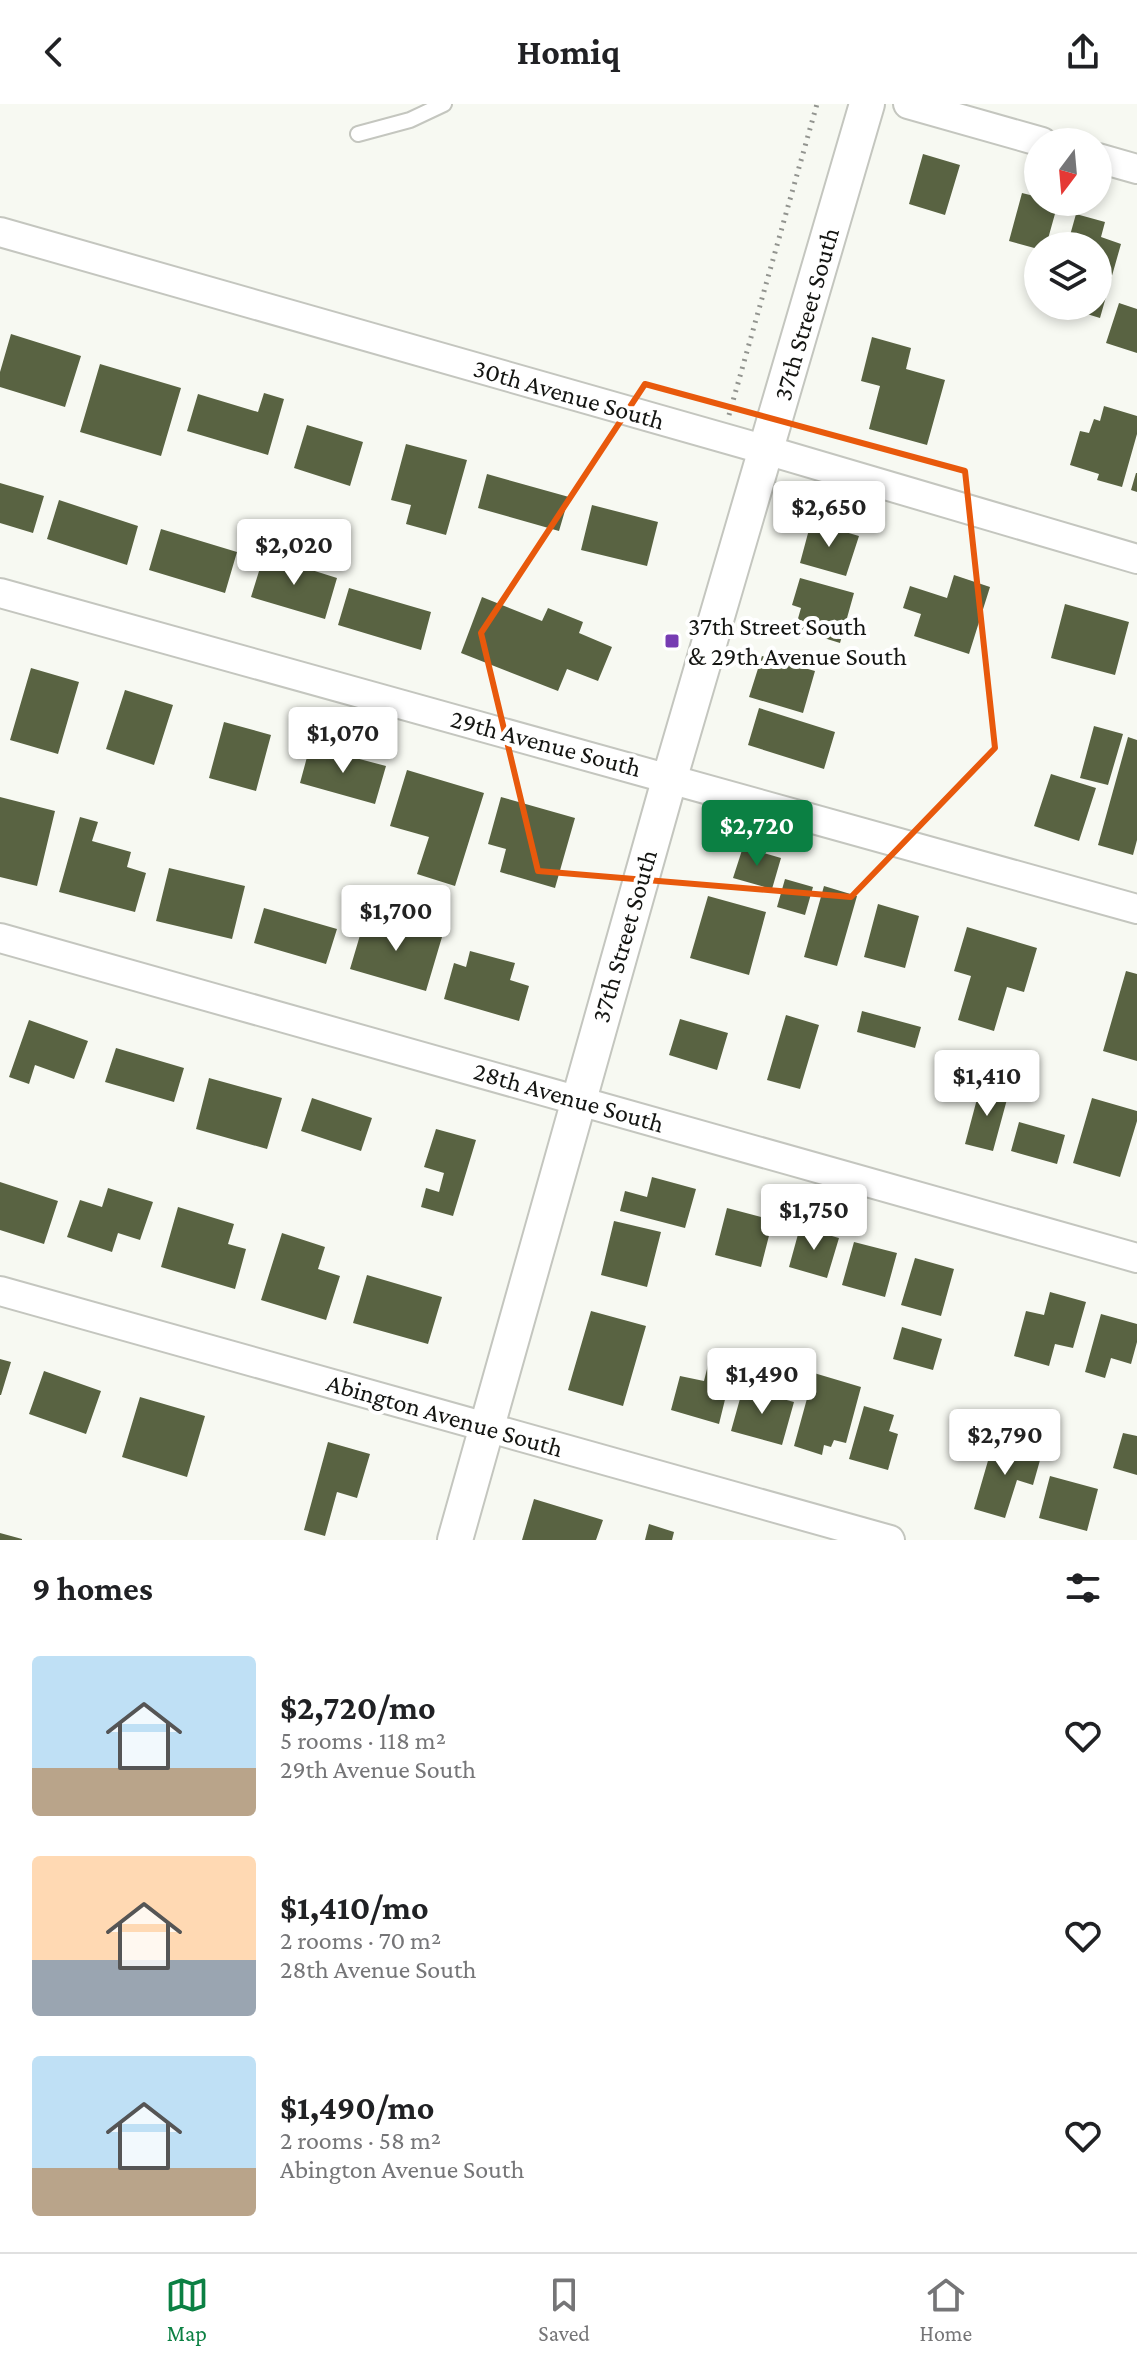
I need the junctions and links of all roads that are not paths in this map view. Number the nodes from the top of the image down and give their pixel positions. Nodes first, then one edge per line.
1 (444, 104) edge
2 (867, 104) edge
3 (908, 104) edge
4 (358, 134) dead end
5 (1024, 137) edge
6 (1112, 162) edge
7 (1137, 169) edge
8 (0, 232) edge
9 (766, 450) junction
10 (1137, 559) edge
11 (0, 593) edge
12 (670, 777) junction
13 (1137, 909) edge
14 (0, 938) edge
15 (578, 1100) junction
16 (1137, 1258) edge
17 (0, 1291) edge
18 (488, 1427) junction
19 (455, 1540) edge
20 (890, 1540) edge

1 - 4 lane
2 - 9 street, 37th Street South
3 - 5 street
6 - 7 street
8 - 9 street, 30th Avenue South
9 - 10 street, 30th Avenue South
9 - 12 street, 37th Street South
11 - 12 street, 29th Avenue South
12 - 13 street, 29th Avenue South
12 - 15 street, 37th Street South
14 - 15 street, 28th Avenue South
15 - 16 street, 28th Avenue South
15 - 18 street, 37th Street South
17 - 18 street, Abington Avenue South
18 - 19 street, 37th Street South
18 - 20 street, Abington Avenue South

